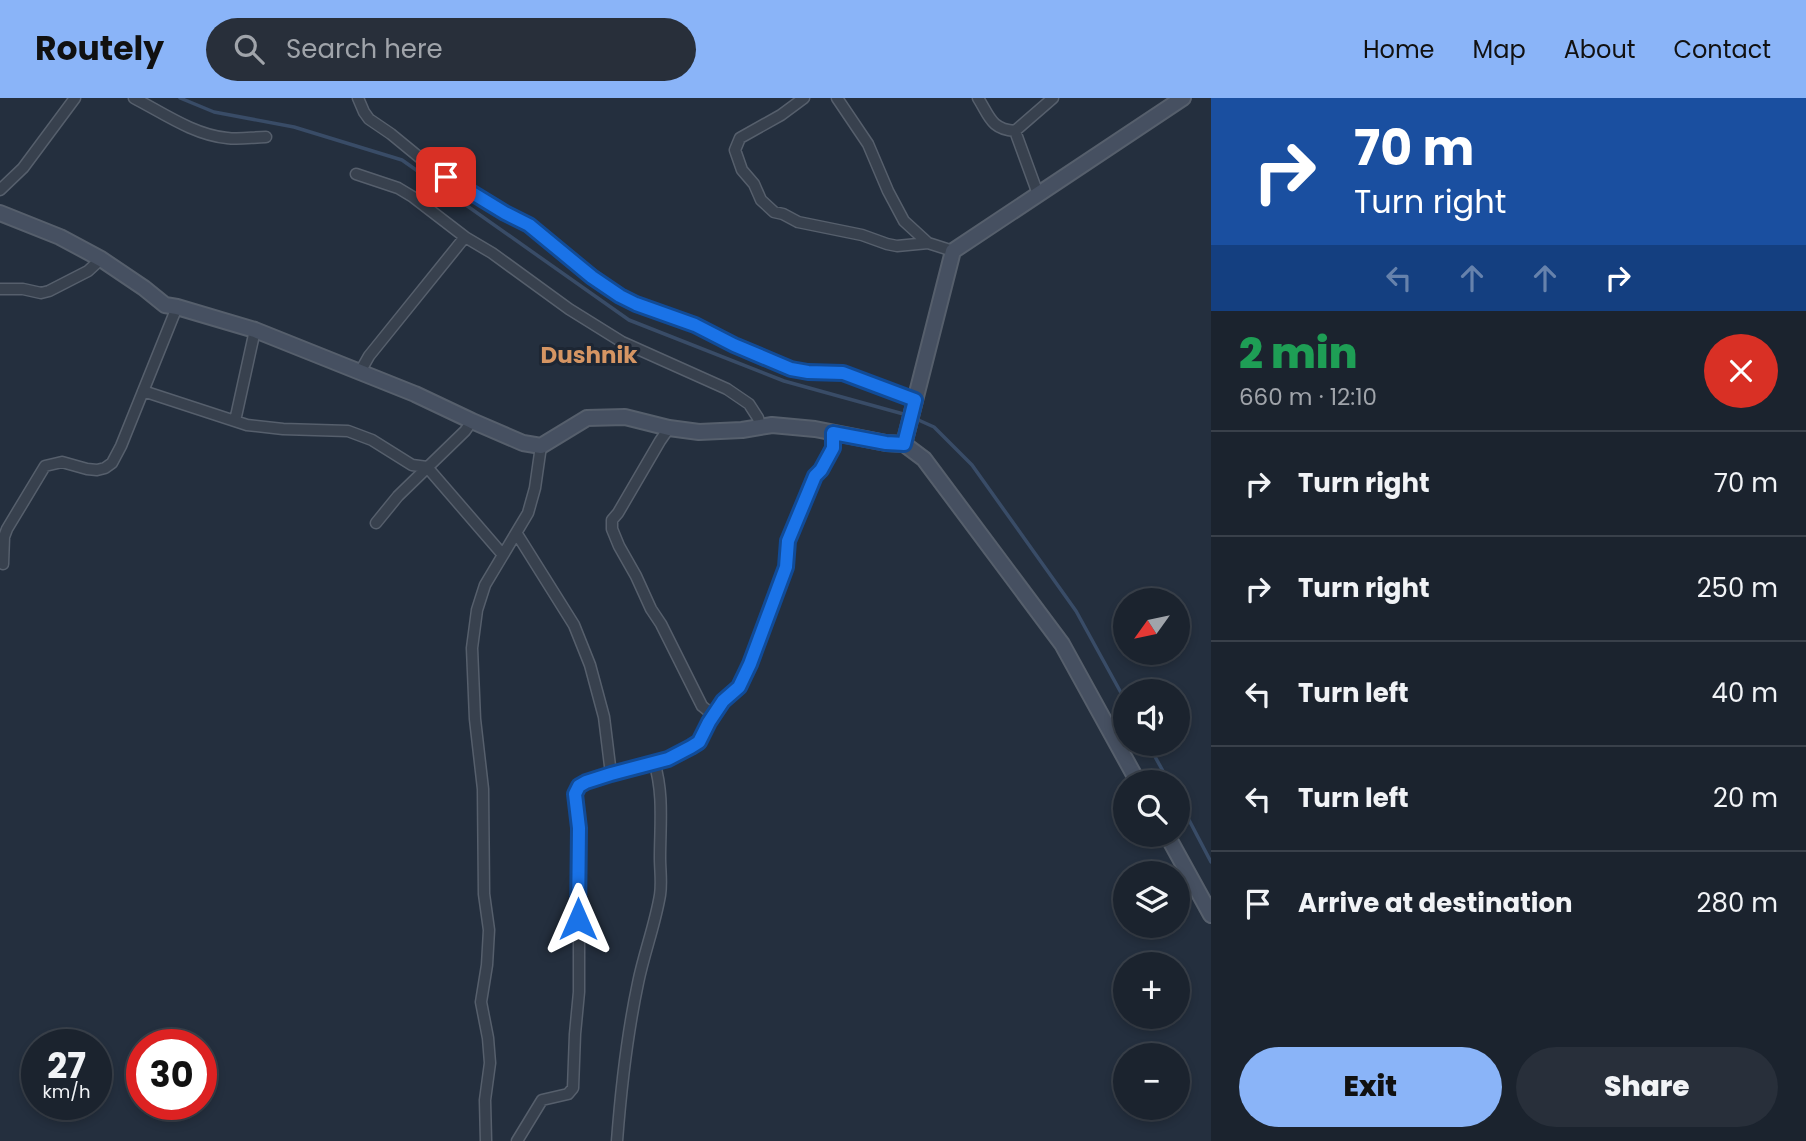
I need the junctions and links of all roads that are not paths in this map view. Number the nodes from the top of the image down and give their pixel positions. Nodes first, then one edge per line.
1 (75, 98) edge
2 (134, 98) edge
3 (358, 98) edge
4 (804, 98) edge
5 (836, 98) edge
6 (978, 98) edge
7 (1053, 98) edge
8 (1183, 98) edge
9 (1166, 102) edge
10 (1015, 131) junction
11 (266, 137) dead end
12 (356, 174) dead end
13 (0, 190) edge
14 (1038, 194) junction
15 (0, 214) edge
16 (465, 237) junction
17 (928, 243) junction
18 (953, 251) junction
19 (101, 259) junction
20 (0, 289) edge
21 (177, 307) junction
22 (255, 330) junction
23 (360, 372) junction
24 (143, 391) junction
25 (914, 404) junction
26 (235, 421) junction
27 (472, 421) junction
28 (760, 426) junction
29 (669, 428) junction
30 (833, 433) junction
31 (904, 444) junction
32 (541, 446) junction
33 (427, 467) junction
34 (376, 523) dead end
35 (517, 534) junction
36 (503, 555) junction
37 (3, 564) dead end
38 (713, 715) junction
39 (654, 762) junction
40 (1131, 770) edge
41 (611, 774) junction
42 (1174, 847) edge
43 (1211, 915) edge
44 (486, 1141) edge
45 (517, 1141) edge
46 (617, 1141) edge

1 - 13 street
2 - 11 street
3 - 25 street
4 - 17 street
5 - 17 street
6 - 10 street
7 - 10 street
8 - 9 street
9 - 14 street
10 - 14 street
12 - 16 street
14 - 18 street
15 - 19 street
16 - 23 street
16 - 28 street
17 - 18 street
18 - 25 street
19 - 20 street
19 - 21 street
21 - 22 street
21 - 24 street
22 - 23 street
22 - 26 street
23 - 27 street
24 - 26 street
24 - 37 street
25 - 31 street
26 - 33 street
27 - 32 street
27 - 33 street
28 - 29 street
28 - 30 street
29 - 32 street
29 - 38 street
30 - 31 street
30 - 38 street
31 - 40 street
32 - 35 street
33 - 34 street
33 - 36 street
35 - 36 street
35 - 41 street
36 - 44 street
38 - 39 street
39 - 41 street
39 - 46 street
41 - 45 street
42 - 43 street

